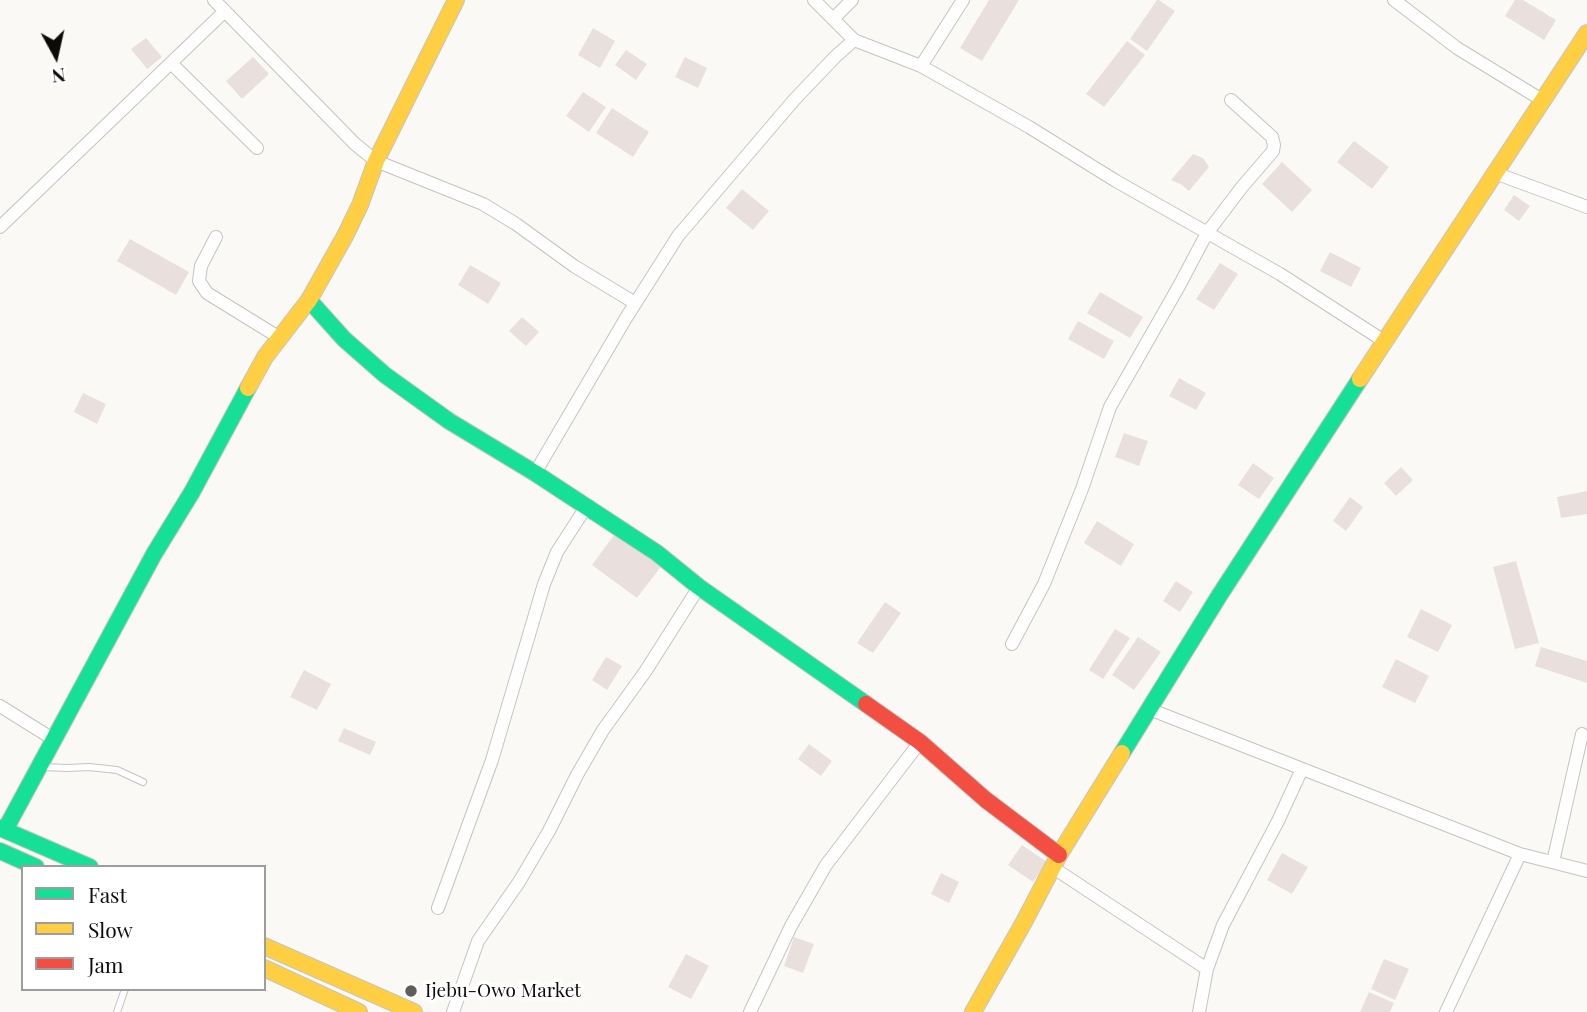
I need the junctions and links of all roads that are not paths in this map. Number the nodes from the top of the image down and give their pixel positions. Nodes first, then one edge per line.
1 (214, 0) edge
2 (456, 0) edge
3 (814, 0) edge
4 (852, 0) edge
5 (963, 0) edge
6 (1394, 0) edge
7 (225, 11) junction
8 (833, 19) junction
9 (1587, 33) edge
10 (855, 40) junction
11 (171, 63) junction
12 (921, 66) junction
13 (1231, 100) dead end
14 (1542, 100) junction
15 (257, 148) dead end
16 (376, 162) junction
17 (1495, 173) junction
18 (1587, 207) edge
19 (0, 227) edge
20 (1207, 233) junction
21 (216, 237) dead end
22 (309, 300) junction
23 (635, 303) junction
24 (280, 338) junction
25 (1384, 341) junction
26 (535, 473) junction
27 (586, 507) junction
28 (699, 587) junction
29 (1012, 644) dead end
30 (0, 706) edge
31 (1149, 709) junction
32 (1582, 734) dead end
33 (53, 739) junction
34 (919, 742) junction
35 (41, 766) junction
36 (1302, 769) junction
37 (143, 782) dead end
38 (3, 829) edge
39 (0, 851) edge
40 (1520, 854) junction
41 (1056, 861) junction
42 (1553, 862) junction
43 (32, 865) edge
44 (85, 865) edge
45 (1587, 871) edge
46 (438, 908) dead end
47 (266, 947) edge
48 (266, 969) edge
49 (1207, 969) junction
50 (124, 991) edge
51 (117, 1012) edge
52 (359, 1012) edge
53 (414, 1012) edge
54 (453, 1012) edge
55 (750, 1012) edge
56 (973, 1012) edge
57 (1199, 1012) edge
58 (1446, 1012) edge

1 - 7 street
2 - 16 street
3 - 8 street
4 - 8 street
5 - 12 street
6 - 14 street
7 - 11 street
7 - 16 street
8 - 10 street
9 - 14 street
10 - 12 street
10 - 23 street
11 - 15 street
11 - 19 street
12 - 20 street
13 - 20 street
14 - 17 street
16 - 22 street
16 - 23 street
17 - 18 street
17 - 25 street
20 - 25 street
20 - 29 street
21 - 24 street
22 - 24 street
22 - 26 street
23 - 26 street
24 - 33 street
25 - 31 street
26 - 27 street
27 - 28 street
27 - 46 street
28 - 34 street
28 - 54 street
30 - 33 street
31 - 36 street
31 - 41 street
32 - 42 street
33 - 35 street
34 - 41 street
34 - 55 street
35 - 37 lane
35 - 38 street
36 - 40 street
36 - 49 street
38 - 44 street
39 - 43 street
40 - 42 street
40 - 58 street
41 - 49 street
41 - 56 street
42 - 45 street
47 - 53 street
48 - 52 street
49 - 57 street
50 - 51 lane

